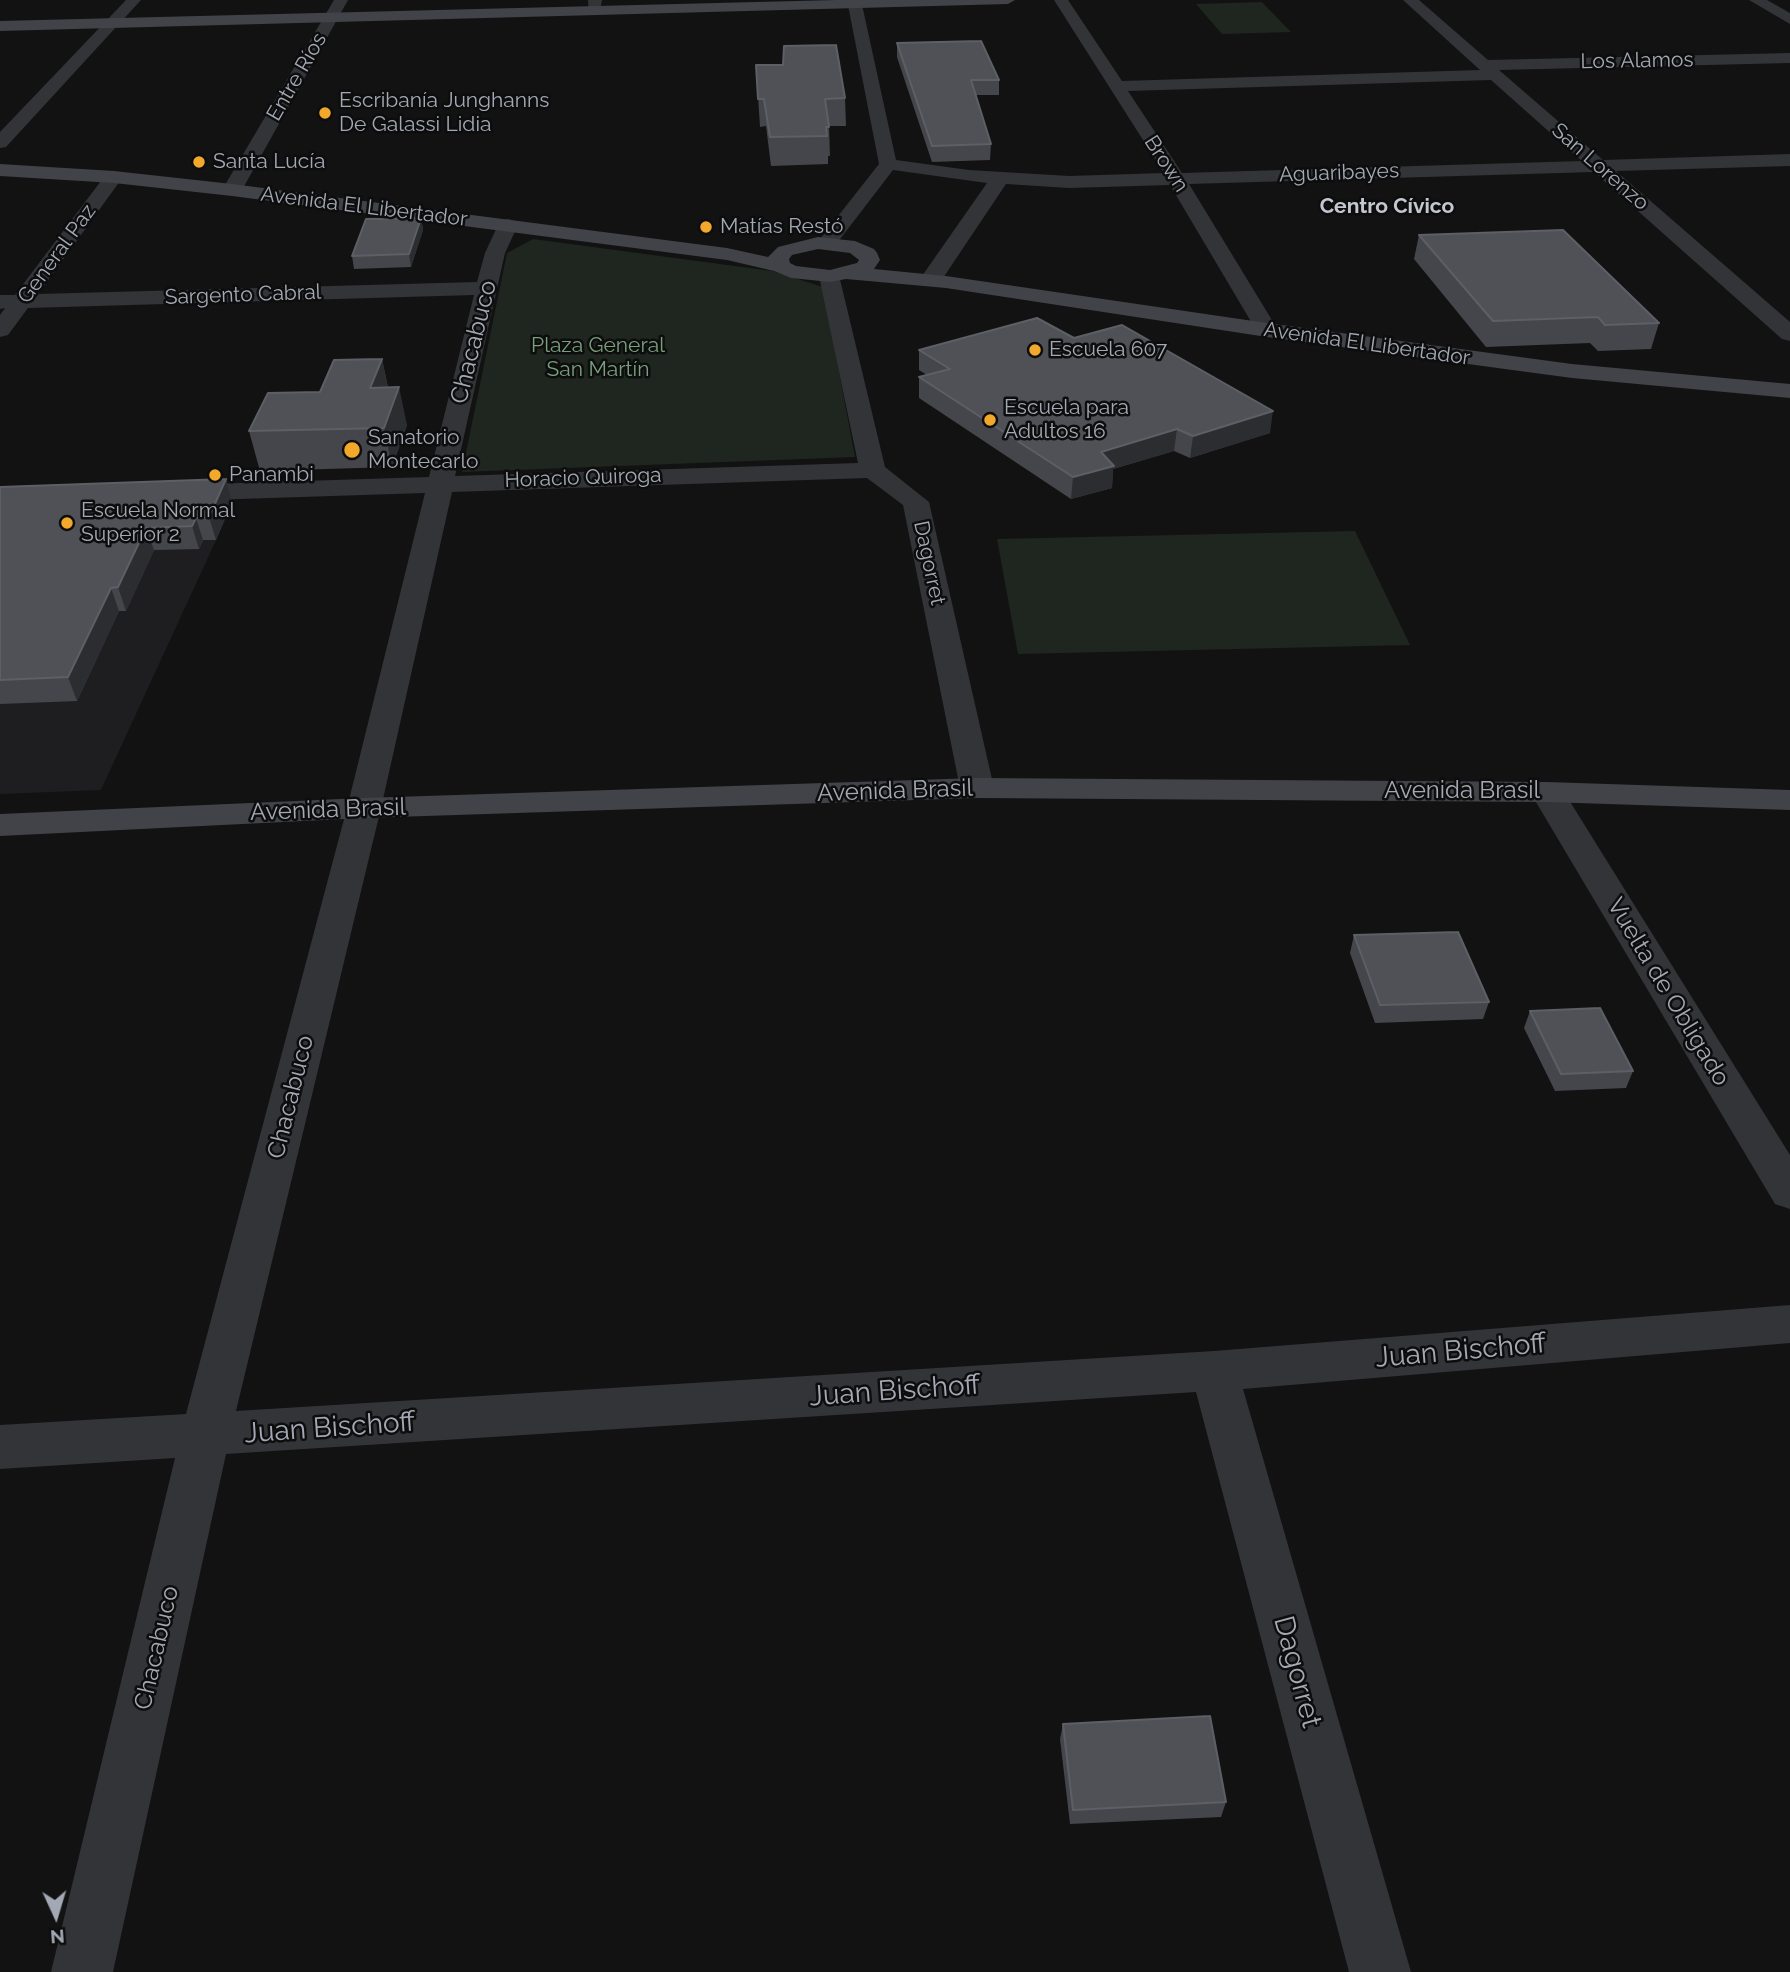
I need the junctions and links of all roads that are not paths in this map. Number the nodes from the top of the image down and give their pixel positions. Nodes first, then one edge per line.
1 (134, 0) edge
2 (341, 0) edge
3 (1008, 0) edge
4 (1061, 0) edge
5 (1410, 0) edge
6 (1756, 0) edge
7 (855, 2) edge
8 (594, 6) edge
9 (330, 18) junction
10 (1790, 19) edge
11 (112, 24) junction
12 (0, 26) edge
13 (1790, 58) edge
14 (1489, 70) junction
15 (1115, 86) junction
16 (0, 143) edge
17 (1790, 160) edge
18 (888, 164) junction
19 (1598, 165) junction
20 (0, 170) edge
21 (114, 177) junction
22 (1000, 178) junction
23 (1176, 178) junction
24 (232, 190) junction
25 (508, 225) junction
26 (827, 243) junction
27 (867, 253) junction
28 (783, 258) junction
29 (840, 275) junction
30 (940, 279) junction
31 (487, 288) junction
32 (0, 302) edge
33 (23, 302) junction
34 (0, 330) edge
35 (1267, 330) junction
36 (1790, 334) edge
37 (1790, 391) edge
38 (873, 470) junction
39 (440, 482) junction
40 (151, 494) edge
41 (977, 788) junction
42 (1547, 792) junction
43 (1790, 800) edge
44 (364, 808) junction
45 (0, 825) edge
46 (1790, 1192) edge
47 (1790, 1324) edge
48 (1214, 1371) junction
49 (205, 1436) junction
50 (0, 1447) edge
51 (82, 1972) edge
52 (1380, 1972) edge

1 - 11 street
2 - 9 street, Entre Ríos
3 - 7 main road
4 - 15 street, Brown
5 - 14 street, San Lorenzo
6 - 10 street
7 - 8 main road
7 - 18 street
8 - 9 main road
9 - 11 main road
9 - 24 street, Entre Ríos
11 - 12 main road
11 - 16 street
13 - 14 street, Los Alamos
14 - 15 street, Los Alamos
14 - 19 street, San Lorenzo
15 - 23 street, Brown
17 - 19 street, Aguaribayes
18 - 22 street, Aguaribayes
18 - 26 street
19 - 23 street, Aguaribayes
19 - 36 street, San Lorenzo
20 - 21 main road, Avenida El Libertador
21 - 24 main road, Avenida El Libertador
21 - 33 street, General Paz
22 - 23 street, Aguaribayes
22 - 30 street
23 - 35 street, Brown
24 - 25 main road, Avenida El Libertador
25 - 28 main road, Avenida El Libertador
25 - 31 street, Chacabuco
26 - 27 main road, Avenida El Libertador
26 - 28 main road
27 - 29 main road
27 - 30 main road, Avenida El Libertador
28 - 29 main road, Avenida El Libertador
29 - 30 main road, Avenida El Libertador
29 - 38 street
30 - 35 main road, Avenida El Libertador
31 - 33 street, Sargento Cabral
31 - 39 street, Chacabuco
32 - 33 street, Sargento Cabral
33 - 34 street, General Paz
35 - 37 main road, Avenida El Libertador
38 - 39 street, Horacio Quiroga
38 - 41 street, Dagorret
39 - 40 street, Horacio Quiroga
39 - 44 street, Chacabuco
41 - 42 main road, Avenida Brasil
41 - 44 main road, Avenida Brasil
42 - 43 main road, Avenida Brasil
42 - 46 street, Vuelta de Obligado
44 - 45 main road, Avenida Brasil
44 - 49 street, Chacabuco
47 - 48 street, Juan Bischoff
48 - 49 street, Juan Bischoff
48 - 52 street, Dagorret
49 - 50 street, Juan Bischoff
49 - 51 street, Chacabuco

